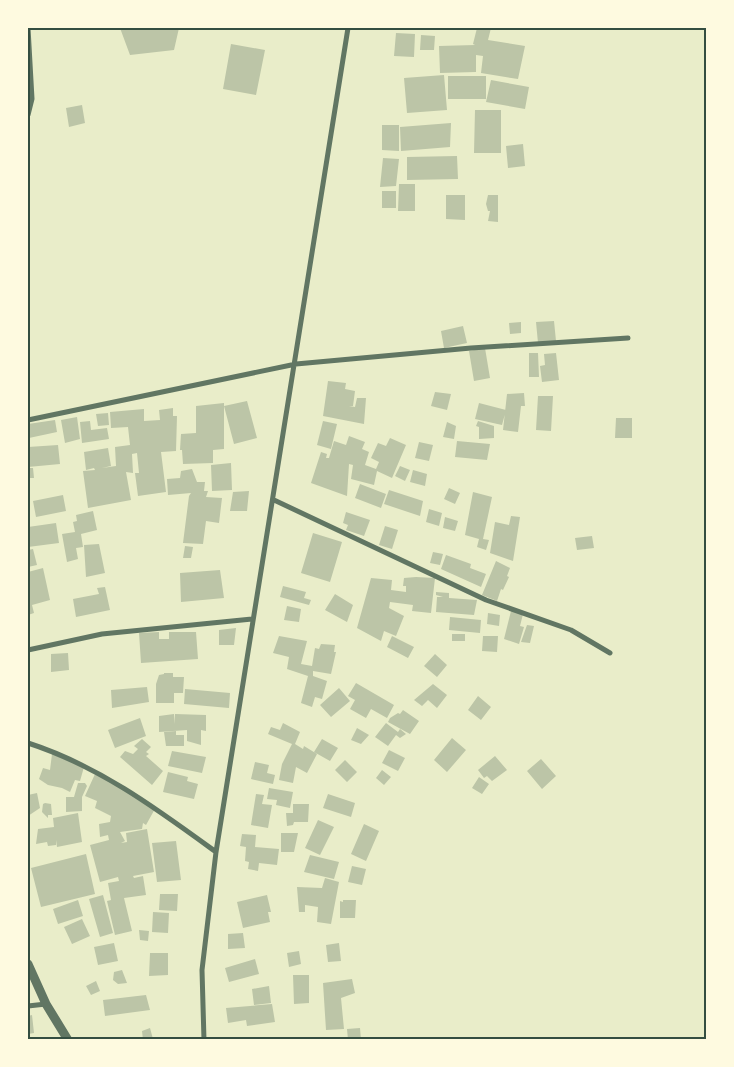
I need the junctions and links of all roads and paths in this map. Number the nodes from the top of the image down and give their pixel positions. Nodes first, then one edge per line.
1 (28, 28) edge
2 (348, 28) edge
3 (28, 115) edge
4 (628, 338) dead end
5 (296, 364) junction
6 (28, 420) edge
7 (274, 500) junction
8 (252, 619) junction
9 (28, 650) edge
10 (610, 653) dead end
11 (28, 744) edge
12 (216, 852) junction
13 (28, 964) edge
14 (46, 1004) junction
15 (28, 1006) edge
16 (68, 1040) edge
17 (204, 1040) edge

1 - 3 street
2 - 5 street
4 - 5 street
5 - 6 street
5 - 7 street
7 - 8 street
7 - 10 street
8 - 9 street
8 - 12 street
11 - 12 street
12 - 17 street
13 - 14 street
14 - 15 street
14 - 16 street

